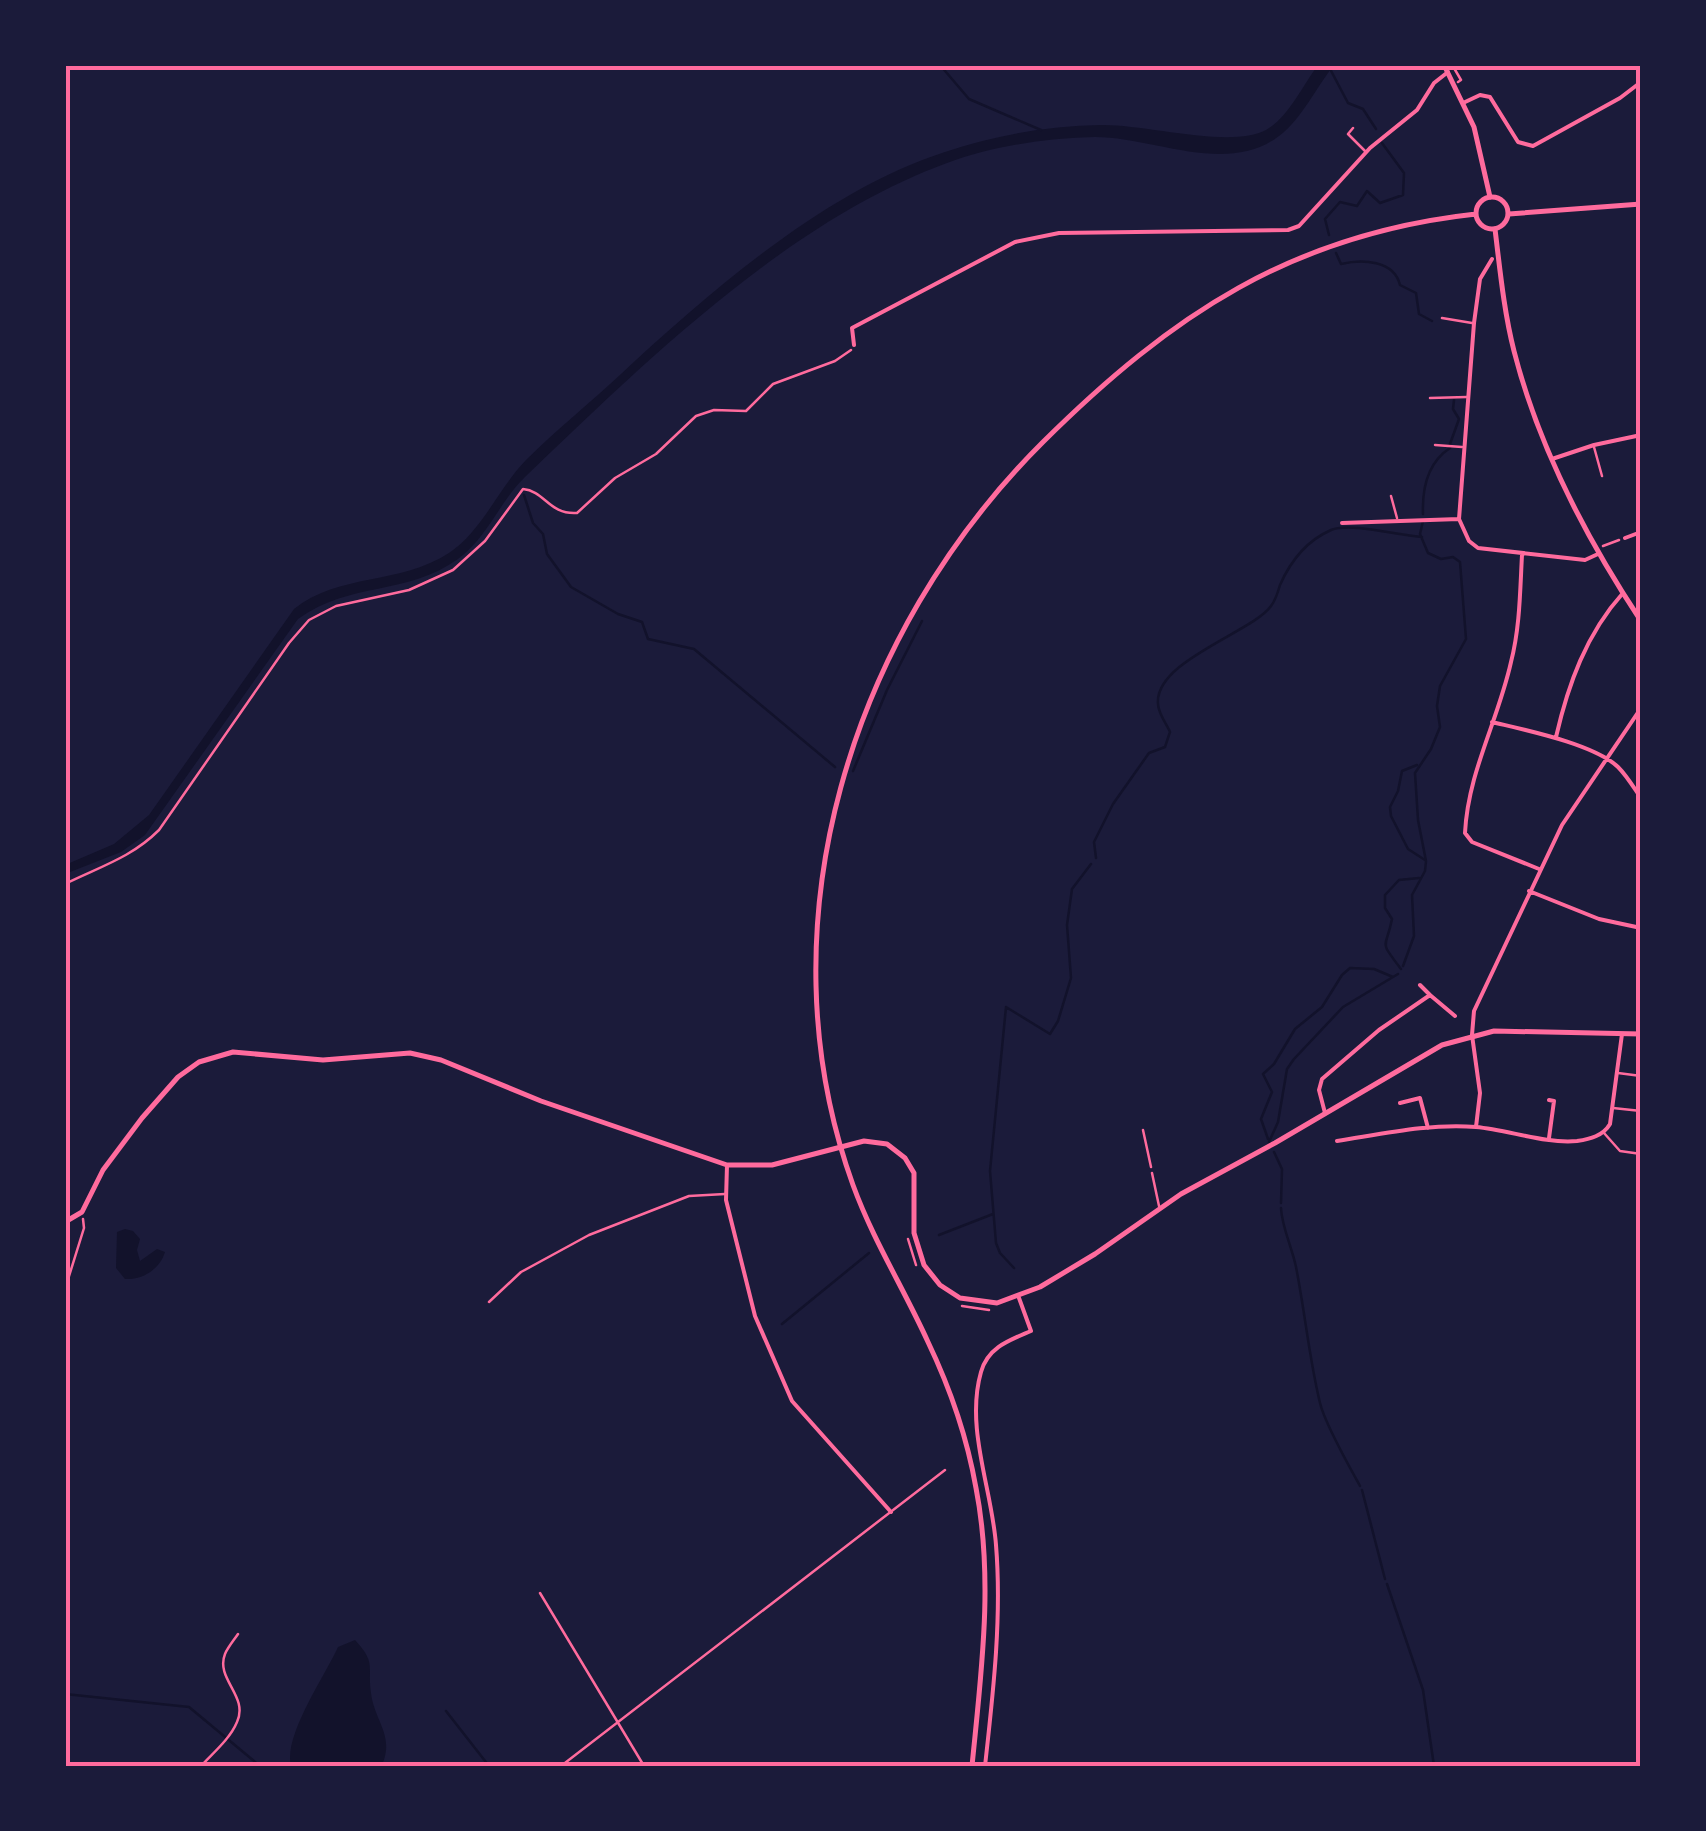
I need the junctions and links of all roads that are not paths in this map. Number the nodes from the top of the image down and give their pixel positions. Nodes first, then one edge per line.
1 (1444, 65) edge
2 (1450, 69) edge
3 (1641, 82) edge
4 (1463, 104) junction
5 (1353, 128) dead end
6 (1366, 152) junction
7 (1490, 197) junction
8 (1641, 204) edge
9 (1476, 214) junction
10 (1509, 214) junction
11 (1495, 230) junction
12 (1492, 259) dead end
13 (1442, 318) dead end
14 (1474, 323) junction
15 (854, 345) road end
16 (1467, 397) junction
17 (1430, 398) dead end
18 (1641, 435) edge
19 (1436, 445) dead end
20 (1594, 445) junction
21 (1463, 448) junction
22 (1552, 459) junction
23 (1602, 476) dead end
24 (1391, 496) dead end
25 (1458, 519) junction
26 (1398, 521) junction
27 (1342, 524) dead end
28 (1641, 532) edge
29 (1625, 538) road end
30 (1599, 551) junction
31 (1522, 555) junction
32 (1623, 594) junction
33 (1641, 621) edge
34 (1641, 708) edge
35 (1492, 722) junction
36 (1556, 738) junction
37 (1607, 758) junction
38 (1641, 798) edge
39 (1539, 869) junction
40 (1529, 891) junction
41 (1641, 928) edge
42 (1420, 986) dead end
43 (1430, 994) junction
44 (1455, 1016) dead end
45 (1622, 1034) junction
46 (1641, 1034) edge
47 (1472, 1035) junction
48 (1617, 1072) junction
49 (1641, 1076) edge
50 (1549, 1100) dead end
51 (1400, 1103) dead end
52 (1612, 1108) junction
53 (1641, 1111) edge
54 (1326, 1112) junction
55 (1476, 1127) junction
56 (1428, 1128) junction
57 (1604, 1133) junction
58 (1549, 1138) junction
59 (1337, 1141) dead end
60 (1641, 1154) edge
61 (726, 1165) junction
62 (1152, 1173) road end
63 (726, 1194) junction
64 (1159, 1208) junction
65 (65, 1222) edge
66 (1019, 1298) junction
67 (489, 1302) dead end
68 (945, 1470) dead end
69 (891, 1512) junction
70 (540, 1592) dead end
71 (238, 1634) dead end
72 (618, 1723) junction
73 (201, 1766) edge
74 (561, 1766) edge
75 (644, 1766) edge
76 (972, 1766) edge
77 (985, 1766) edge

1 - 2 street
2 - 4 street
2 - 6 street
3 - 4 street
4 - 7 street
5 - 6 lane
6 - 15 street
7 - 9 street
7 - 10 street
8 - 10 street
9 - 11 street
9 - 76 street
10 - 11 street
11 - 22 street
12 - 14 street
13 - 14 lane
14 - 16 street
16 - 17 lane
16 - 21 street
18 - 20 street
19 - 21 lane
20 - 22 street
20 - 23 lane
21 - 25 street
22 - 30 street
24 - 26 lane
25 - 26 street
25 - 31 street
26 - 27 street
28 - 29 street
30 - 31 street
30 - 32 street
31 - 35 street
32 - 33 street
32 - 36 street
34 - 37 street
35 - 36 street
35 - 39 street
36 - 37 street
37 - 38 street
37 - 39 street
39 - 40 street
40 - 41 street
40 - 47 street
42 - 43 street
43 - 44 street
43 - 54 street
45 - 46 street
45 - 47 street
45 - 48 street
47 - 54 street
47 - 55 street
48 - 49 lane
48 - 52 street
50 - 58 street
51 - 56 street
52 - 53 lane
52 - 57 street
54 - 64 street
55 - 56 street
55 - 58 street
56 - 59 street
57 - 58 street
57 - 60 lane
61 - 63 street
61 - 65 street
61 - 66 street
62 - 64 lane
63 - 67 lane
63 - 69 street
64 - 66 street
66 - 77 street
68 - 69 lane
69 - 72 lane
70 - 72 lane
71 - 73 lane
72 - 74 lane
72 - 75 lane

